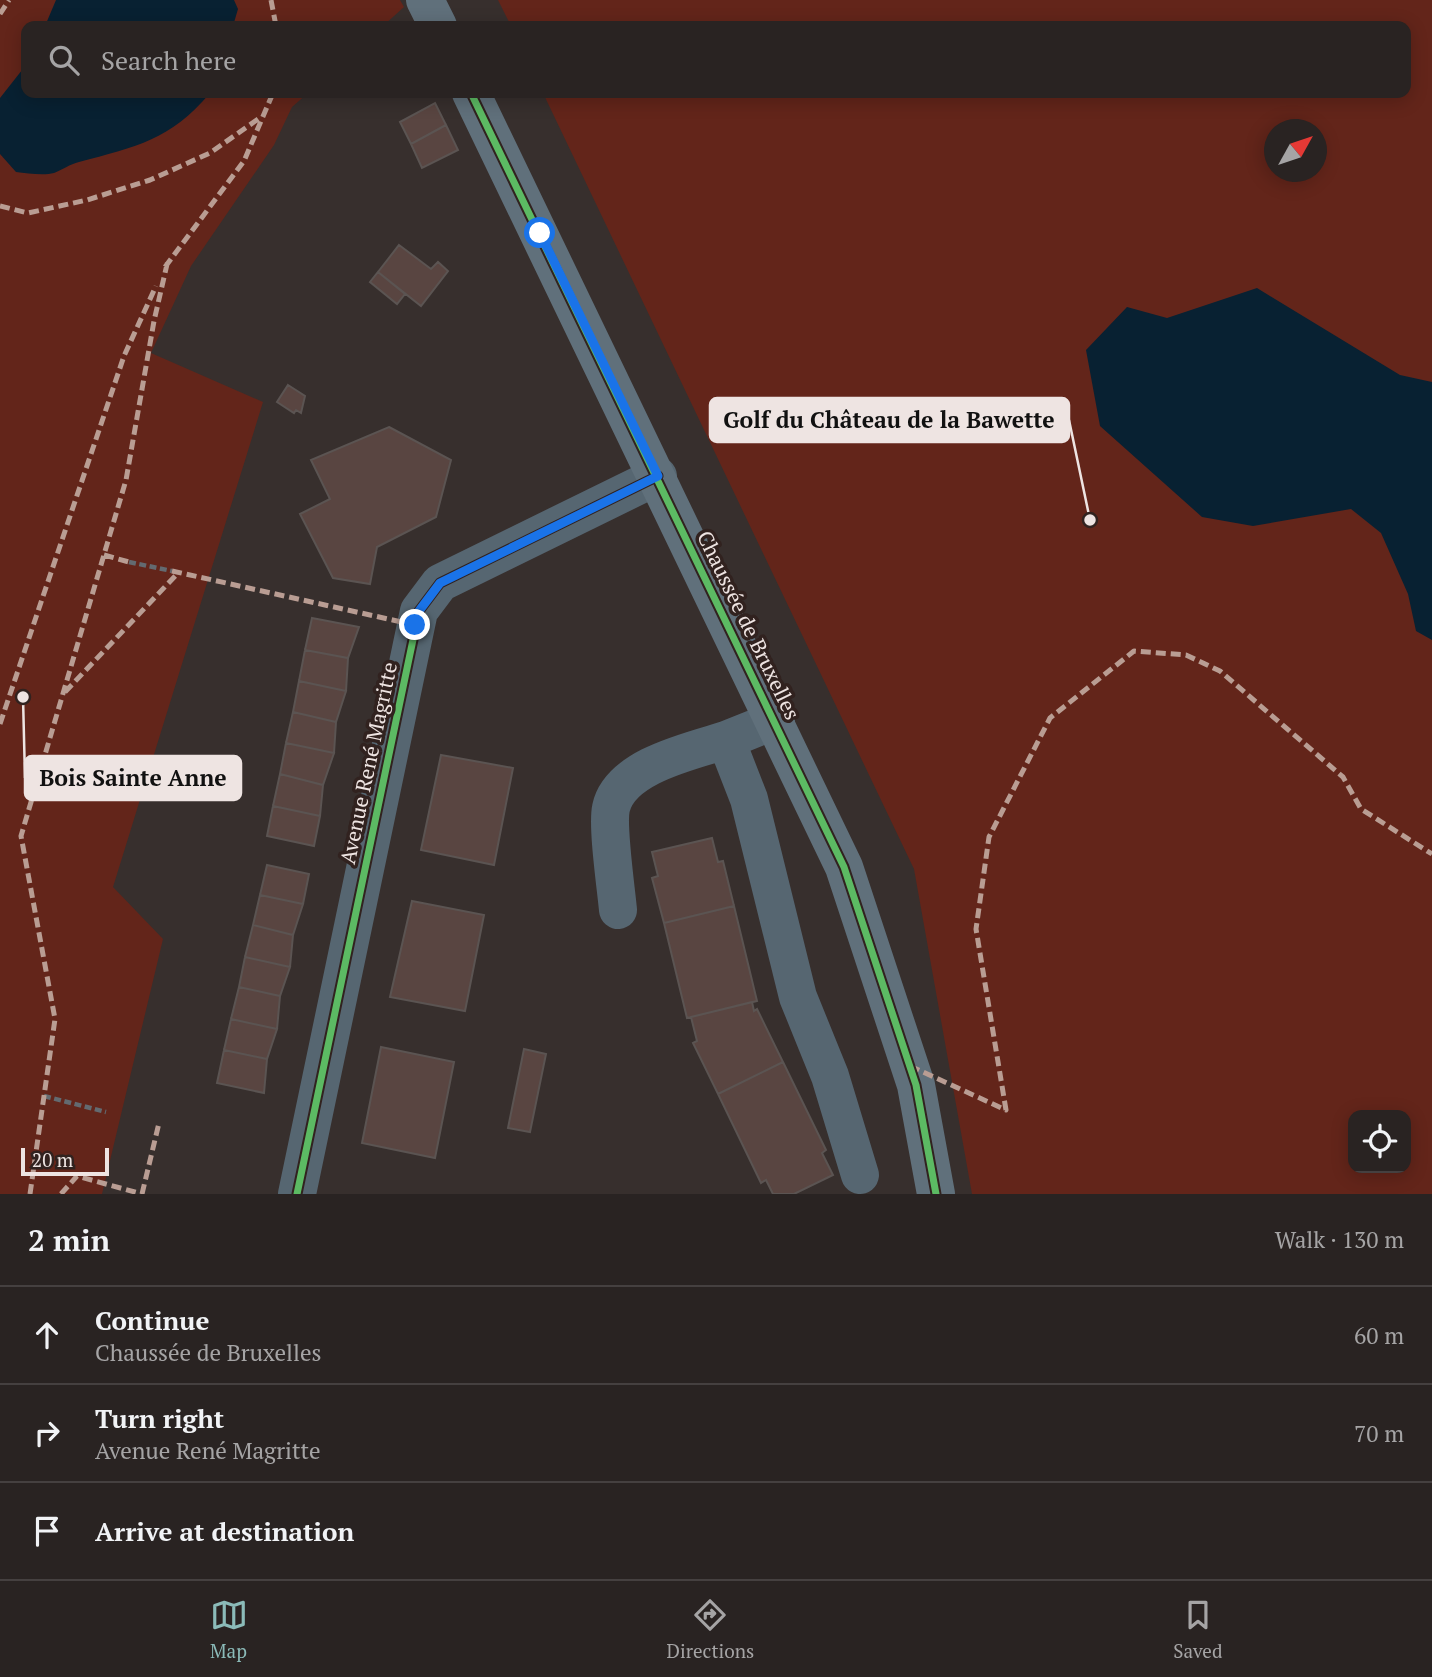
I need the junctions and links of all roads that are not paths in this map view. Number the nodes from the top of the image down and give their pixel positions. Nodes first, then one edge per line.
1 (425, 0) edge
2 (436, 21) edge
3 (473, 98) edge
4 (658, 476) junction
5 (776, 720) junction
6 (726, 740) junction
7 (618, 910) dead end
8 (860, 1175) dead end
9 (296, 1194) edge
10 (936, 1194) edge

1 - 2 main road
3 - 4 main road, Chaussée de Bruxelles
4 - 5 main road, Chaussée de Bruxelles
4 - 9 street, Avenue René Magritte
5 - 6 street
5 - 10 main road, Chaussée de Bruxelles
6 - 7 street
6 - 8 street

